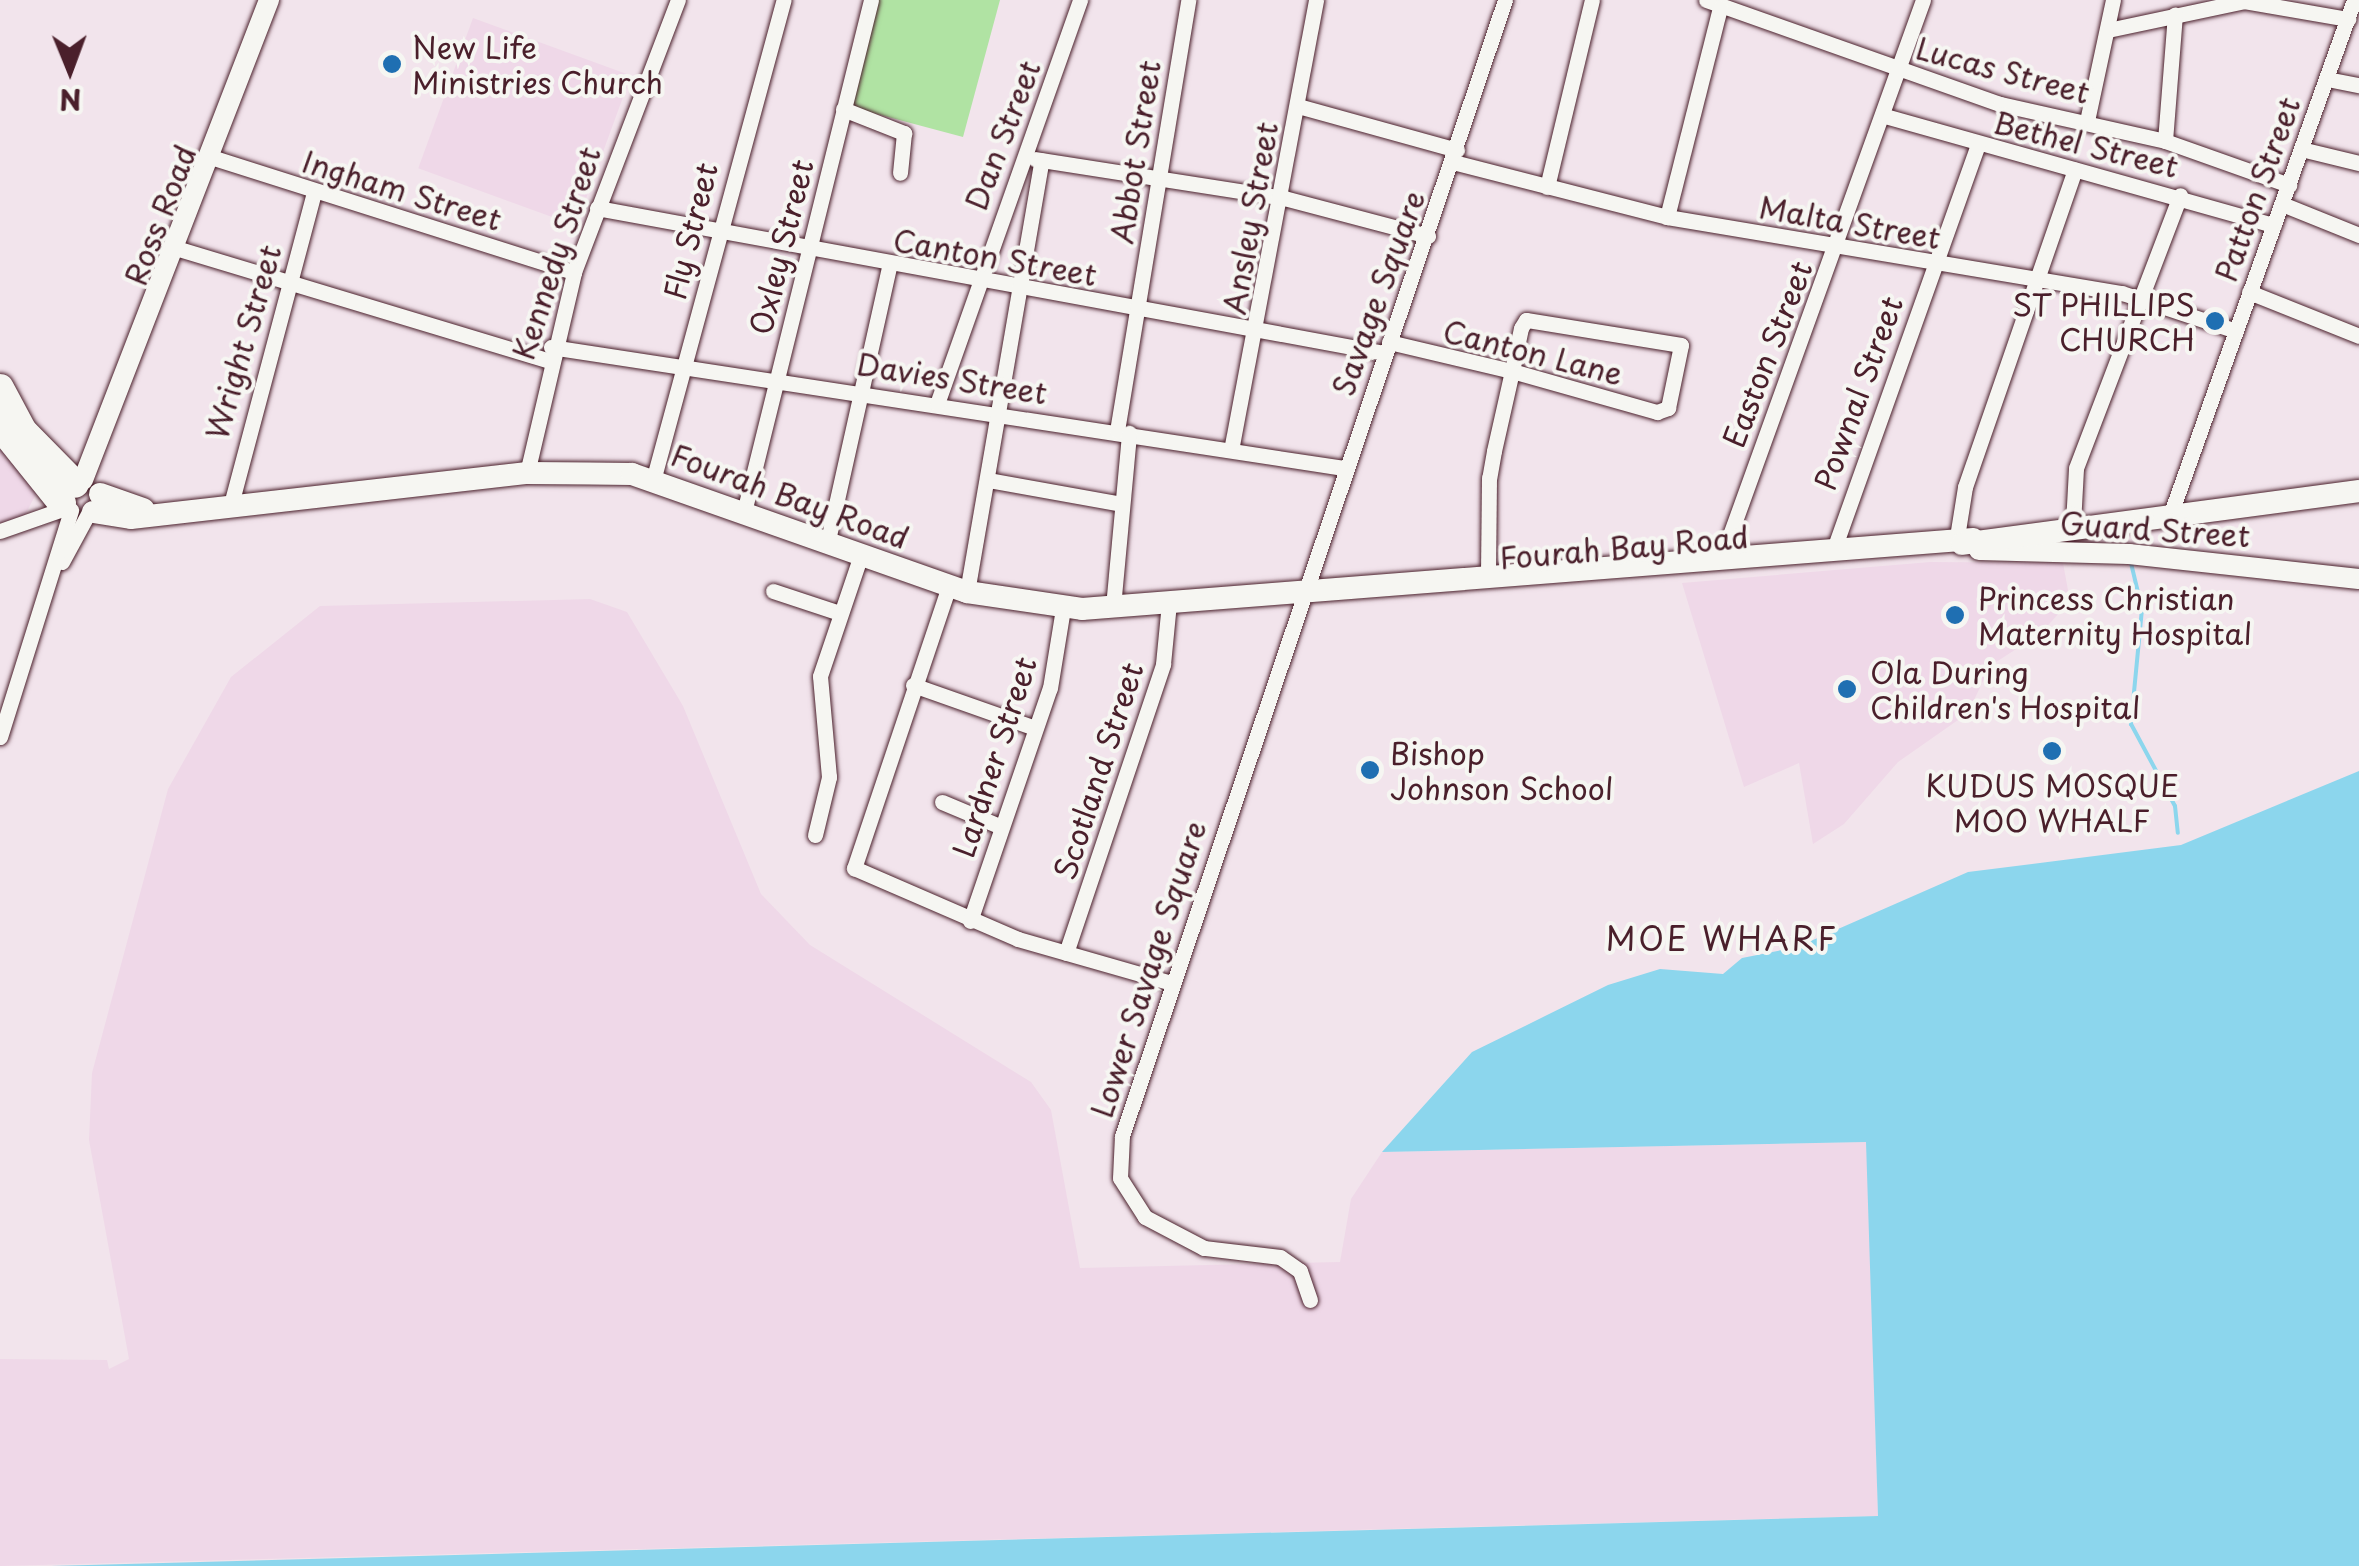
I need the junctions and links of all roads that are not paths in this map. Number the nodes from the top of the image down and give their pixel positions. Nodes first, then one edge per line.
1 (270, 0) edge
2 (678, 0) edge
3 (784, 0) edge
4 (871, 0) edge
5 (1080, 0) edge
6 (1188, 0) edge
7 (1316, 0) edge
8 (1505, 0) edge
9 (1592, 0) edge
10 (1923, 0) edge
11 (2113, 0) edge
12 (2354, 0) edge
13 (1713, 4) edge
14 (2175, 14) junction
15 (2348, 19) junction
16 (2108, 30) junction
17 (1900, 72) junction
18 (2327, 79) junction
19 (2359, 85) edge
20 (1298, 106) junction
21 (843, 109) junction
22 (1886, 116) junction
23 (2088, 121) junction
24 (2165, 141) junction
25 (1977, 147) junction
26 (2301, 149) junction
27 (1021, 156) junction
28 (1455, 156) junction
29 (214, 158) junction
30 (1042, 160) junction
31 (2359, 163) edge
32 (2075, 169) junction
33 (900, 173) dead end
34 (1156, 178) junction
35 (2289, 184) junction
36 (1547, 187) junction
37 (314, 193) junction
38 (2180, 195) junction
39 (1284, 198) junction
40 (2282, 204) junction
41 (597, 208) junction
42 (1666, 217) junction
43 (2274, 225) junction
44 (718, 232) junction
45 (2359, 235) edge
46 (1428, 236) junction
47 (1837, 248) junction
48 (179, 249) junction
49 (810, 251) junction
50 (889, 266) junction
51 (1932, 266) junction
52 (574, 272) junction
53 (2041, 280) junction
54 (974, 283) junction
55 (287, 288) junction
56 (1018, 288) junction
57 (2249, 292) junction
58 (2144, 298) junction
59 (1136, 309) junction
60 (1258, 329) junction
61 (2236, 330) junction
62 (2359, 336) edge
63 (1387, 347) junction
64 (549, 353) junction
65 (683, 366) junction
66 (1512, 372) junction
67 (776, 380) junction
68 (0, 388) edge
69 (858, 390) junction
70 (936, 404) junction
71 (998, 416) junction
72 (0, 426) edge
73 (1123, 432) junction
74 (1232, 444) junction
75 (1344, 468) junction
76 (527, 472) junction
77 (654, 478) junction
78 (988, 480) junction
79 (2359, 491) edge
80 (82, 499) junction
81 (1120, 504) junction
82 (230, 508) junction
83 (744, 508) junction
84 (2172, 510) junction
85 (2073, 524) junction
86 (0, 531) edge
87 (828, 540) junction
88 (1962, 541) junction
89 (1835, 546) junction
90 (862, 552) junction
91 (1722, 558) junction
92 (1488, 576) junction
93 (1535, 578) junction
94 (2359, 579) edge
95 (958, 589) junction
96 (773, 591) dead end
97 (1378, 592) junction
98 (1295, 596) junction
99 (1169, 603) junction
100 (1113, 608) junction
101 (1064, 609) junction
102 (836, 612) junction
103 (914, 685) junction
104 (1032, 727) junction
105 (0, 737) edge
106 (942, 802) dead end
107 (999, 826) junction
108 (816, 835) dead end
109 (970, 921) junction
110 (1066, 953) junction
111 (1171, 983) junction
112 (1310, 1300) dead end

1 - 29 main road, Ross Road
2 - 41 street, Kennedy Street
3 - 44 street, Fly Street
4 - 21 street, Oxley Street
5 - 27 street, Dan Street
6 - 34 street, Abbot Street
7 - 20 street, Ansley Street
8 - 28 street, Savage Square
9 - 36 street
10 - 17 street, Easton Street
11 - 16 street
12 - 15 street, Patton Street
13 - 17 street, Lucas Street
13 - 42 street
14 - 15 street
14 - 16 street
14 - 24 street
15 - 18 street, Patton Street
16 - 23 street
17 - 22 street, Easton Street
17 - 23 street, Lucas Street
18 - 19 street
18 - 26 street, Patton Street
20 - 28 street, Malta Street
20 - 39 street, Ansley Street
21 - 33 street
21 - 49 street, Oxley Street
22 - 25 street, Bethel Street
22 - 47 street, Easton Street
23 - 24 street, Lucas Street
24 - 35 street, Lucas Street
25 - 32 street, Bethel Street
25 - 51 street, Pownal Street
26 - 31 street
26 - 35 street, Patton Street
27 - 30 street
27 - 54 street, Dan Street
28 - 36 street, Malta Street
28 - 46 street, Savage Square
29 - 37 street, Ingham Street
29 - 48 main road, Ross Road
30 - 34 street
30 - 56 street
32 - 38 street, Bethel Street
32 - 53 street
34 - 39 street
34 - 59 street, Abbot Street
35 - 40 street, Patton Street
36 - 42 street, Malta Street
37 - 52 street, Ingham Street
37 - 55 street, Wright Street
38 - 43 street, Bethel Street
38 - 58 street
39 - 46 street
39 - 60 street, Ansley Street
40 - 43 street, Patton Street
40 - 45 street
41 - 44 street, Canton Street
41 - 52 street, Kennedy Street
42 - 47 street, Malta Street
43 - 57 street, Patton Street
44 - 49 street, Canton Street
44 - 65 street, Fly Street
46 - 63 street, Savage Square
47 - 51 street, Malta Street
47 - 91 street, Easton Street
48 - 55 street, Davies Street
48 - 80 main road, Ross Road
49 - 50 street, Canton Street
49 - 67 street, Oxley Street
50 - 54 street, Canton Street
50 - 69 street
51 - 53 street, Malta Street
51 - 89 street, Pownal Street
52 - 64 street, Kennedy Street
53 - 58 street, Malta Street
53 - 88 street
54 - 56 street, Canton Street
54 - 70 street, Dan Street
55 - 64 street, Davies Street
55 - 82 street, Wright Street
56 - 59 street, Canton Street
56 - 71 street
57 - 61 street, Patton Street
57 - 62 street
58 - 61 street, Malta Street
58 - 85 street
59 - 60 street, Canton Street
59 - 73 street, Abbot Street
60 - 63 street, Canton Street
60 - 74 street, Ansley Street
61 - 84 street, Patton Street
63 - 66 street, Canton Lane
63 - 75 street, Savage Square
64 - 65 street, Davies Street
64 - 76 street, Kennedy Street
65 - 67 street, Davies Street
65 - 77 street, Fly Street
66 - 66 street, Canton Lane
66 - 92 street
67 - 69 street, Davies Street
67 - 83 street, Oxley Street
68 - 80 highway
69 - 70 street, Davies Street
69 - 87 street
70 - 71 street, Davies Street
71 - 73 street, Davies Street
71 - 78 street
72 - 80 highway
73 - 74 street, Davies Street
73 - 81 street, Abbot Street
74 - 75 street, Davies Street
75 - 98 street, Savage Square
76 - 77 main road, Fourah Bay Road
76 - 82 main road, Fourah Bay Road
77 - 83 main road, Fourah Bay Road
78 - 81 street
78 - 95 street
79 - 84 main road, Fourah Bay Road
80 - 82 main road, Fourah Bay Road
80 - 86 street
80 - 105 street
81 - 100 street, Abbot Street
83 - 87 main road, Fourah Bay Road
84 - 85 main road, Fourah Bay Road
85 - 88 main road, Fourah Bay Road
87 - 90 main road, Fourah Bay Road
88 - 89 main road, Fourah Bay Road
88 - 93 main road, Fourah Bay Road
88 - 94 main road, Guard Street
89 - 91 main road, Fourah Bay Road
90 - 95 main road, Fourah Bay Road
90 - 102 street
91 - 93 main road, Fourah Bay Road
92 - 93 main road, Fourah Bay Road
92 - 97 main road, Fourah Bay Road
93 - 97 main road, Fourah Bay Road
95 - 101 main road, Fourah Bay Road
95 - 103 street
96 - 102 street
97 - 98 main road, Fourah Bay Road
98 - 99 main road, Fourah Bay Road
98 - 111 street, Lower Savage Square
99 - 100 main road, Fourah Bay Road
99 - 110 street, Scotland Street
100 - 101 main road, Fourah Bay Road
101 - 104 street, Lardner Street
102 - 108 street
103 - 104 street
103 - 109 street
104 - 107 street, Lardner Street
106 - 107 street
107 - 109 street, Lardner Street
109 - 110 street
110 - 111 street
111 - 112 street, Lower Savage Square

